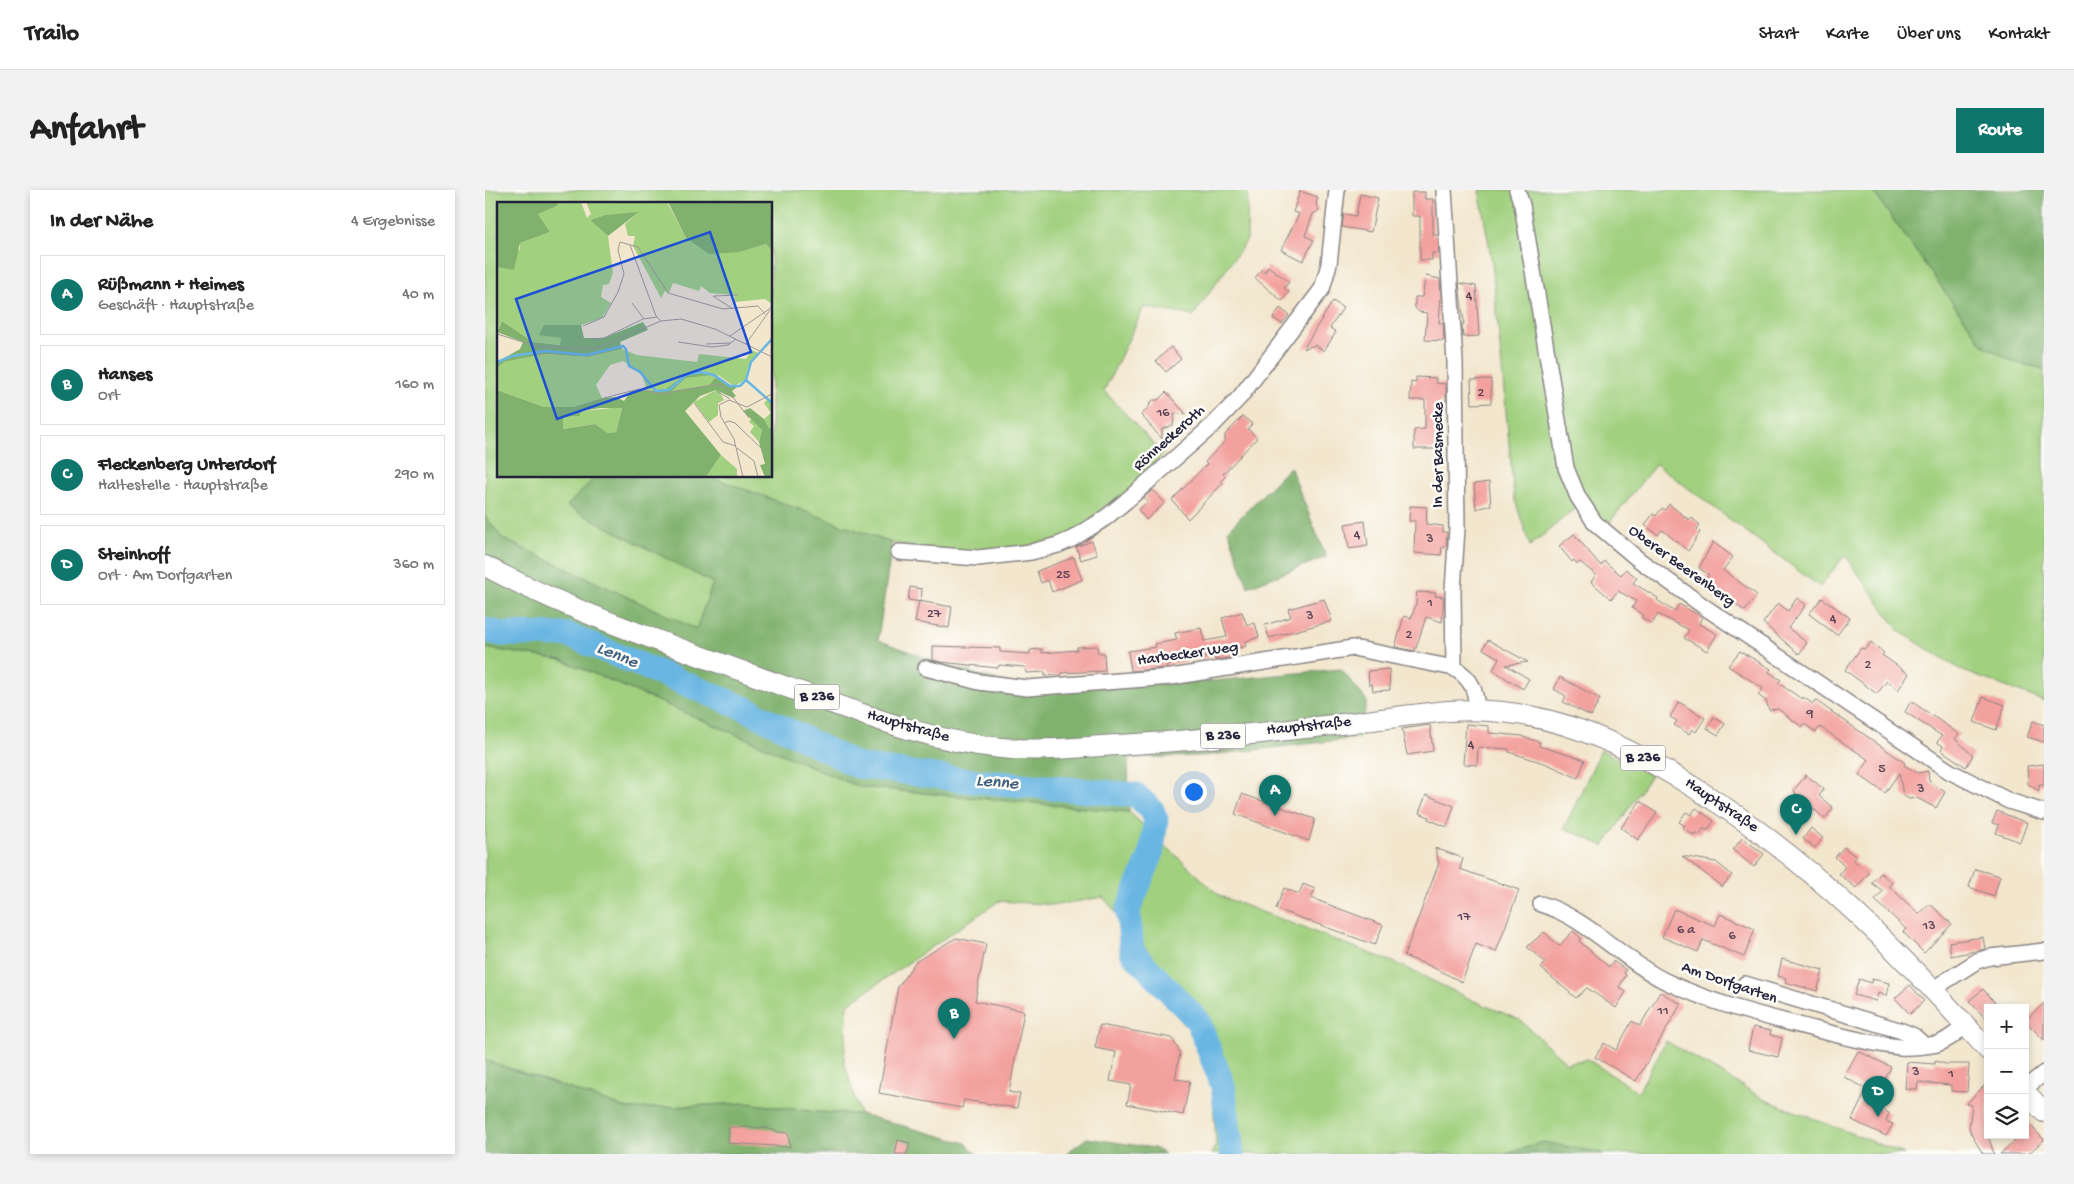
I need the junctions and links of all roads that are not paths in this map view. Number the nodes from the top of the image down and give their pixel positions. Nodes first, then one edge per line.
1 (1337, 190) edge
2 (1444, 190) edge
3 (1517, 190) edge
4 (899, 552) dead end
5 (485, 566) edge
6 (927, 668) dead end
7 (1454, 668) junction
8 (1477, 711) junction
9 (2044, 812) edge
10 (1541, 904) dead end
11 (2044, 951) edge
12 (1745, 984) dead end
13 (1933, 990) junction
14 (1966, 1025) junction
15 (1925, 1046) junction
16 (1987, 1049) edge
17 (2044, 1073) edge
18 (2029, 1086) edge
19 (2028, 1094) edge
20 (2044, 1112) edge

1 - 4 street, Rönneckeroth
2 - 7 street, In der Basmecke
3 - 9 street, Oberer Beerenberg
5 - 8 main road, Hauptstraße / B 236
6 - 7 street, Harbecker Weg
7 - 8 street
8 - 13 main road, Hauptstraße / B 236
10 - 15 street, Am Dorfgarten
11 - 13 street
12 - 15 street, Am Dorfgarten
13 - 14 main road, Hauptstraße / B 236
14 - 15 street, Am Dorfgarten
14 - 16 main road, Hauptstraße / B 236
17 - 18 street
19 - 20 main road

